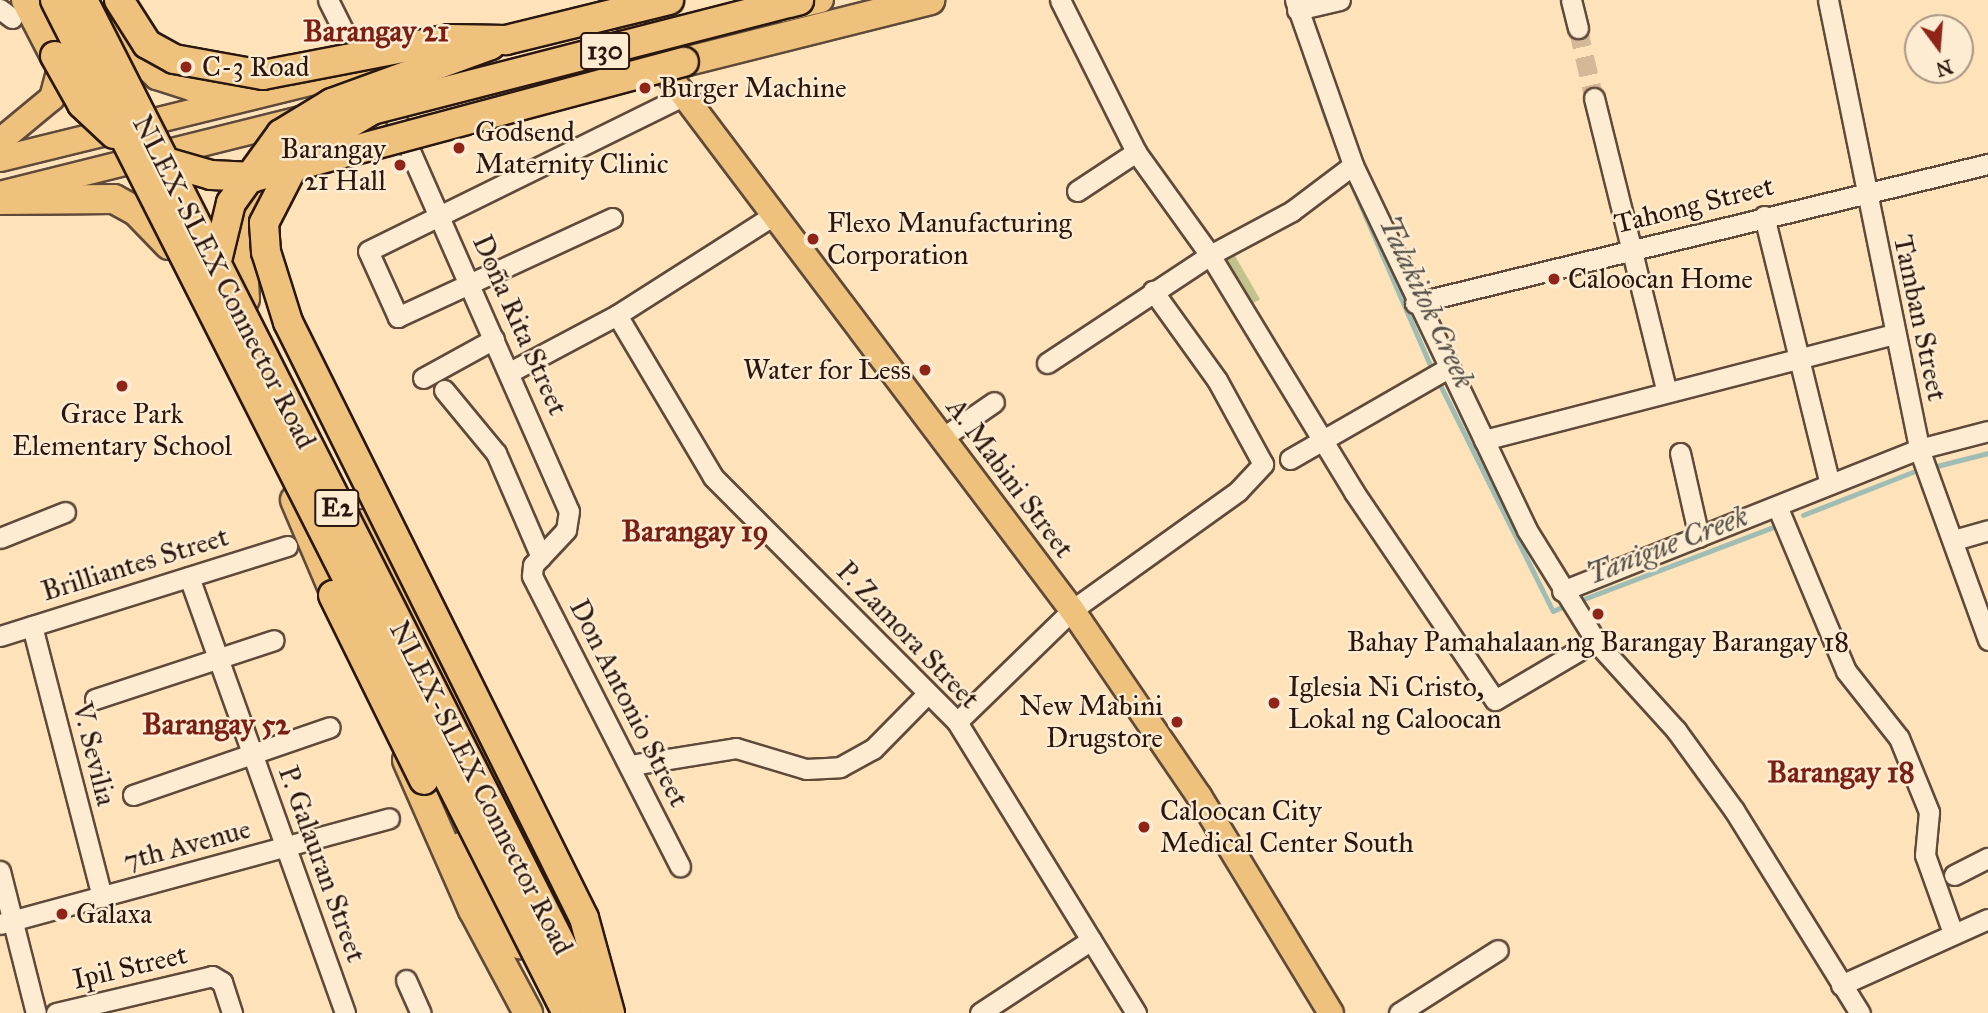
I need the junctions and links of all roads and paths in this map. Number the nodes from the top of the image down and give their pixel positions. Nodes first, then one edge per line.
1 (43, 0) edge
2 (83, 0) edge
3 (93, 0) edge
4 (119, 0) edge
5 (328, 0) edge
6 (643, 0) edge
7 (669, 0) edge
8 (800, 0) edge
9 (821, 0) edge
10 (930, 0) edge
11 (1060, 0) edge
12 (1340, 0) edge
13 (1571, 0) edge
14 (1828, 0) edge
15 (614, 3) edge
16 (1296, 5) edge
17 (13, 9) edge
18 (55, 13) edge
19 (1578, 28) tunnel mouth
20 (109, 32) junction
21 (346, 36) dead end
22 (506, 40) junction
23 (645, 42) junction
24 (294, 86) junction
25 (683, 96) junction
26 (1594, 98) tunnel mouth
27 (388, 101) junction
28 (154, 120) junction
29 (111, 132) junction
30 (0, 141) edge
31 (46, 148) junction
32 (169, 148) junction
33 (1136, 152) junction
34 (125, 158) junction
35 (0, 159) edge
36 (1988, 164) edge
37 (1353, 165) junction
38 (55, 178) junction
39 (1077, 191) dead end
40 (1865, 191) junction
41 (0, 197) edge
42 (774, 215) junction
43 (441, 216) junction
44 (1764, 216) junction
45 (612, 218) dead end
46 (169, 245) junction
47 (1631, 249) junction
48 (1210, 255) junction
49 (470, 285) junction
50 (1153, 291) junction
51 (245, 299) junction
52 (1415, 303) junction
53 (617, 315) junction
54 (1895, 334) junction
55 (494, 339) junction
56 (1799, 357) junction
57 (1047, 363) dead end
58 (510, 372) junction
59 (1440, 373) junction
60 (423, 378) dead end
61 (1666, 389) junction
62 (444, 390) dead end
63 (994, 402) dead end
64 (1988, 431) edge
65 (1323, 437) junction
66 (942, 438) junction
67 (1484, 440) junction
68 (1680, 453) dead end
69 (1290, 459) dead end
70 (1923, 461) junction
71 (332, 464) junction
72 (1830, 484) junction
73 (288, 485) junction
74 (1777, 506) junction
75 (65, 512) dead end
76 (1988, 530) edge
77 (1699, 537) junction
78 (0, 538) edge
79 (1954, 540) junction
80 (287, 546) dead end
81 (537, 561) junction
82 (189, 577) junction
83 (1562, 591) junction
84 (1072, 610) junction
85 (32, 626) junction
86 (0, 636) edge
87 (274, 640) dead end
88 (1988, 640) edge
89 (1595, 641) junction
90 (218, 658) junction
91 (929, 694) junction
92 (95, 699) dead end
93 (957, 722) junction
94 (330, 727) dead end
95 (252, 754) junction
96 (631, 765) junction
97 (132, 795) dead end
98 (388, 818) dead end
99 (285, 847) junction
100 (1988, 858) edge
101 (680, 866) dead end
102 (0, 871) edge
103 (1954, 875) dead end
104 (102, 897) junction
105 (1988, 919) edge
106 (6, 923) edge
107 (1953, 933) junction
108 (1091, 940) junction
109 (1497, 950) dead end
110 (406, 980) dead end
111 (1841, 985) junction
112 (36, 1013) edge
113 (56, 1013) edge
114 (232, 1013) edge
115 (345, 1013) edge
116 (421, 1013) edge
117 (528, 1013) edge
118 (565, 1013) edge
119 (596, 1013) edge
120 (610, 1013) edge
121 (620, 1013) edge
122 (980, 1013) edge
123 (1136, 1013) edge
124 (1331, 1013) edge
125 (1399, 1013) edge
126 (1860, 1013) edge

1 - 18 main road
2 - 119 highway, NLEX-SLEX Connector Road / E2, bridge
3 - 20 main road
4 - 22 highway, bridge
5 - 21 street
6 - 15 main road, 130
7 - 22 highway, bridge
8 - 120 highway, bridge
9 - 23 main road, 130
10 - 17 highway, bridge
11 - 33 street
12 - 16 street
13 - 19 street
14 - 40 street, Tamban Street
15 - 23 main road, A. Mabini Street
15 - 24 main road, 130
16 - 37 street
18 - 29 main road
18 - 30 main road
18 - 118 highway, NLEX-SLEX Connector Road / E2, bridge
20 - 24 main road
20 - 28 main road
22 - 118 highway, bridge
23 - 25 main road, A. Mabini Street
23 - 27 main road, 130
24 - 28 main road, 130
25 - 42 main road, A. Mabini Street
25 - 43 street
26 - 47 street
27 - 32 main road, 130
27 - 43 street, Doña Rita Street
27 - 51 highway
28 - 29 main road, 130
28 - 32 main road
29 - 31 main road, 130
29 - 34 main road
31 - 35 main road, 130
31 - 38 main road
32 - 34 main road, 130
32 - 51 highway
33 - 39 street
33 - 48 street
34 - 38 main road, 130
34 - 46 highway
36 - 40 street, Tahong Street
37 - 48 street
37 - 52 street
38 - 41 main road, 130
40 - 44 street, Tahong Street
40 - 54 street, Tamban Street
41 - 46 highway
42 - 53 street
42 - 66 main road, A. Mabini Street
43 - 49 street, Doña Rita Street
43 - 49 street
44 - 47 street, Tahong Street
44 - 56 street
45 - 49 street
46 - 73 highway
47 - 52 street, Tahong Street
47 - 61 street
48 - 50 street
48 - 65 street
49 - 55 street, Doña Rita Street
50 - 57 street
50 - 84 street
51 - 71 highway
52 - 59 street
53 - 58 street
53 - 91 street, P. Zamora Street
54 - 56 street
54 - 70 street, Tamban Street
55 - 58 street, Doña Rita Street
55 - 60 street
56 - 61 street
56 - 72 street
58 - 81 street, Doña Rita Street
59 - 65 street
59 - 67 street
61 - 67 street
62 - 81 street, Don Antonio Street
63 - 66 street
64 - 70 street
65 - 69 street
65 - 89 street
66 - 84 main road, A. Mabini Street
67 - 83 street
68 - 77 street
70 - 72 street
70 - 79 street, Tamban Street
71 - 73 highway
71 - 121 highway
72 - 74 street
73 - 117 highway
74 - 77 street
74 - 107 street
75 - 78 street
76 - 79 street
77 - 83 street
79 - 88 street, Tamban Street
80 - 82 street, Brilliantes Street
81 - 96 street, Don Antonio Street
82 - 85 street, Brilliantes Street
82 - 90 street, P. Galauran Street
83 - 89 street
84 - 93 street
84 - 124 main road, A. Mabini Street
85 - 86 street, Brilliantes Street
85 - 104 street, V. Sevilia
87 - 90 street
89 - 111 street
90 - 92 street
90 - 95 street, P. Galauran Street
91 - 93 street, P. Zamora Street
91 - 96 street
93 - 108 street, P. Zamora Street
94 - 95 street
95 - 97 street
95 - 99 street, P. Galauran Street
96 - 101 street, Don Antonio Street
98 - 99 street, 7th Avenue
99 - 104 street, 7th Avenue
99 - 115 street, P. Galauran Street
100 - 103 street
102 - 106 street
104 - 106 street, 7th Avenue
105 - 107 street
106 - 112 street
107 - 111 street
108 - 122 street
108 - 123 street, P. Zamora Street
109 - 125 street
110 - 116 street
111 - 126 street
113 - 114 street, Ipil Street

